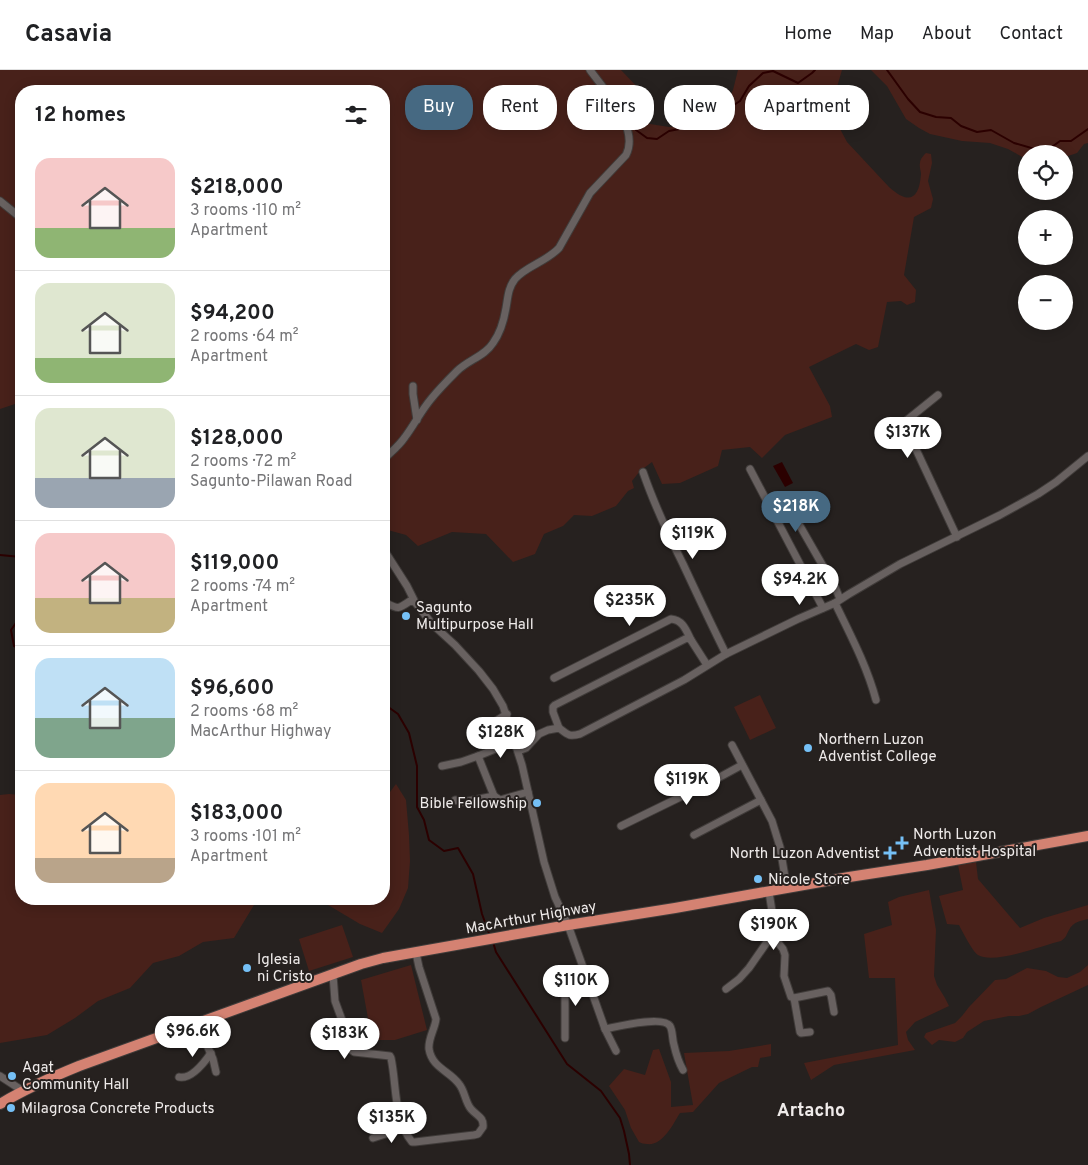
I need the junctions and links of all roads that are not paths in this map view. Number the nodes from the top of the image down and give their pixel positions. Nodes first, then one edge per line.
1 (590, 70) edge
2 (0, 201) edge
3 (15, 213) edge
4 (413, 386) dead end
5 (938, 395) dead end
6 (417, 420) junction
7 (390, 454) edge
8 (1088, 456) edge
9 (750, 469) dead end
10 (643, 472) dead end
11 (792, 512) dead end
12 (958, 537) junction
13 (390, 559) edge
14 (837, 601) junction
15 (416, 602) junction
16 (390, 605) edge
17 (823, 608) junction
18 (691, 640) junction
19 (726, 654) junction
20 (707, 665) junction
21 (554, 678) dead end
22 (876, 700) dead end
23 (506, 714) junction
24 (559, 728) junction
25 (475, 734) dead end
26 (515, 741) junction
27 (732, 745) dead end
28 (518, 751) junction
29 (478, 756) junction
30 (742, 765) junction
31 (442, 766) dead end
32 (528, 792) junction
33 (494, 796) junction
34 (454, 800) dead end
35 (761, 800) junction
36 (621, 826) dead end
37 (694, 835) dead end
38 (1088, 836) edge
39 (787, 889) junction
40 (769, 892) junction
41 (568, 925) junction
42 (772, 935) junction
43 (416, 953) junction
44 (333, 975) junction
45 (585, 975) junction
46 (726, 989) dead end
47 (794, 998) junction
48 (834, 1012) dead end
49 (211, 1018) junction
50 (605, 1029) junction
51 (810, 1032) dead end
52 (565, 1038) dead end
53 (616, 1051) dead end
54 (211, 1053) junction
55 (684, 1070) dead end
56 (216, 1072) dead end
57 (0, 1076) edge
58 (179, 1077) dead end
59 (23, 1091) junction
60 (0, 1104) edge
61 (404, 1128) junction
62 (373, 1138) dead end

1 - 6 street
2 - 3 street
4 - 6 street
5 - 12 street
6 - 7 street
8 - 12 street
9 - 17 street
10 - 19 street
11 - 14 street
12 - 14 street
13 - 15 street
14 - 17 street
14 - 22 street
15 - 16 street
15 - 23 street
17 - 19 street
18 - 20 street
18 - 21 street
18 - 24 street
19 - 20 street
20 - 24 street
23 - 25 street
23 - 26 street
24 - 28 street
26 - 28 street
26 - 29 street
27 - 30 street
28 - 32 street
29 - 31 street
29 - 33 street
30 - 35 street
30 - 36 street
32 - 33 street
32 - 41 street
33 - 34 street
35 - 37 street
35 - 39 street
38 - 39 highway, MacArthur Highway
39 - 40 highway, MacArthur Highway
40 - 41 highway, MacArthur Highway
40 - 42 street
41 - 43 highway, MacArthur Highway
41 - 45 street
42 - 46 street
42 - 47 street
43 - 44 highway, MacArthur Highway
43 - 61 street
44 - 49 highway, MacArthur Highway
44 - 61 street
45 - 50 street
45 - 52 street
47 - 48 street
47 - 51 street
49 - 54 street
49 - 59 highway, MacArthur Highway
50 - 53 street
50 - 55 street
54 - 56 street
54 - 58 street
57 - 59 street
59 - 60 highway, MacArthur Highway
61 - 62 street

